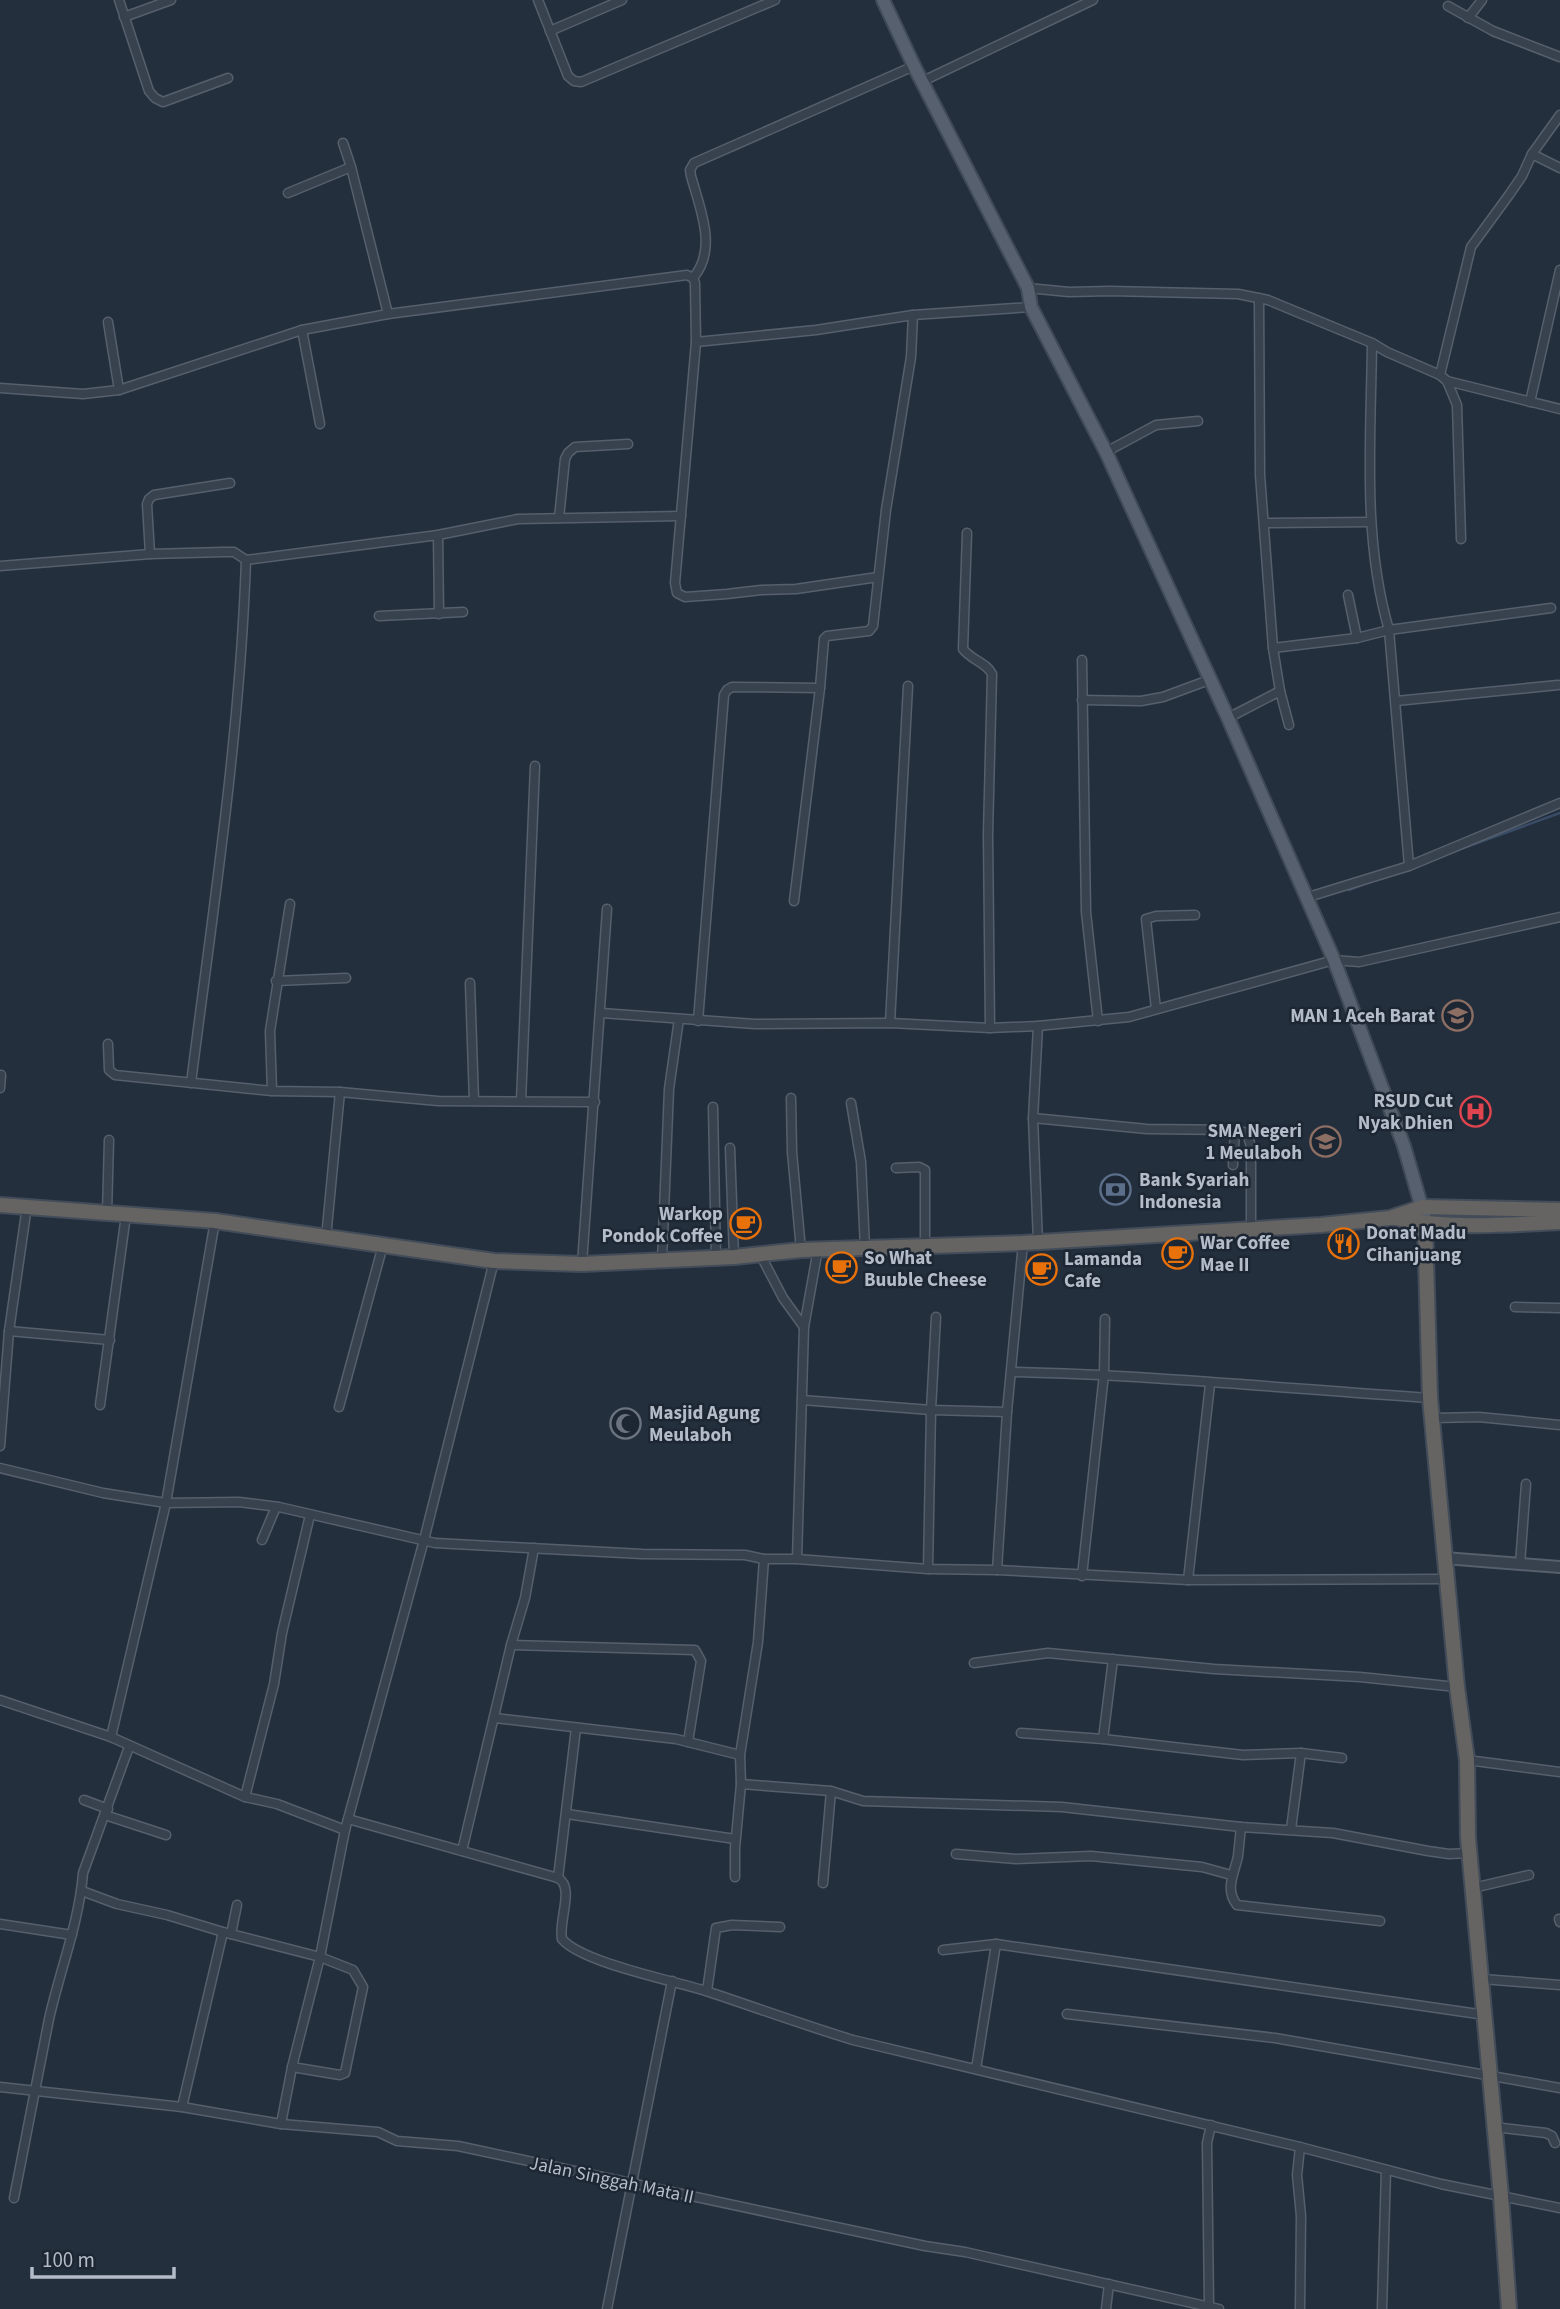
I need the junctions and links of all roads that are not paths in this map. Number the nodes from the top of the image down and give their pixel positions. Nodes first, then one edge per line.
1 (119, 0) edge
2 (171, 0) edge
3 (538, 0) edge
4 (622, 0) edge
5 (775, 0) edge
6 (883, 0) edge
7 (1093, 0) edge
8 (1482, 0) edge
9 (1448, 6) dead end
10 (124, 16) junction
11 (1468, 18) junction
12 (550, 31) junction
13 (1560, 57) edge
14 (914, 66) junction
15 (228, 78) dead end
16 (923, 81) junction
17 (1560, 115) edge
18 (343, 143) dead end
19 (1532, 154) junction
20 (351, 167) junction
21 (1560, 168) edge
22 (288, 192) dead end
23 (1560, 270) edge
24 (693, 278) junction
25 (1028, 288) junction
26 (1259, 298) junction
27 (1031, 307) junction
28 (388, 314) junction
29 (913, 315) junction
30 (108, 323) dead end
31 (302, 330) junction
32 (696, 342) junction
33 (1372, 343) junction
34 (1444, 378) junction
35 (0, 388) edge
36 (119, 390) junction
37 (1530, 402) junction
38 (1560, 409) edge
39 (1198, 421) dead end
40 (320, 424) dead end
41 (628, 443) dead end
42 (1106, 452) junction
43 (230, 483) dead end
44 (681, 516) junction
45 (559, 518) junction
46 (1371, 522) junction
47 (1264, 523) junction
48 (967, 533) dead end
49 (438, 534) junction
50 (1461, 539) dead end
51 (150, 554) junction
52 (246, 560) junction
53 (0, 566) edge
54 (878, 577) junction
55 (1348, 595) dead end
56 (1551, 608) dead end
57 (463, 612) dead end
58 (439, 614) junction
59 (379, 616) dead end
60 (1389, 630) junction
61 (1357, 638) junction
62 (1273, 648) junction
63 (1082, 660) dead end
64 (1209, 680) junction
65 (1559, 685) edge
66 (908, 686) dead end
67 (820, 688) junction
68 (1280, 691) junction
69 (1082, 699) junction
70 (1396, 701) junction
71 (1228, 718) junction
72 (1289, 725) dead end
73 (535, 766) dead end
74 (1560, 803) edge
75 (1409, 866) junction
76 (1305, 898) junction
77 (794, 901) dead end
78 (290, 904) dead end
79 (607, 909) dead end
80 (1195, 915) dead end
81 (1560, 917) edge
82 (1334, 960) junction
83 (346, 978) dead end
84 (276, 981) junction
85 (470, 983) dead end
86 (1156, 1009) junction
87 (601, 1013) junction
88 (679, 1019) junction
89 (698, 1020) junction
90 (1098, 1021) junction
91 (890, 1023) junction
92 (1038, 1026) junction
93 (990, 1028) junction
94 (108, 1044) dead end
95 (1, 1075) edge
96 (191, 1083) junction
97 (0, 1088) edge
98 (272, 1091) junction
99 (340, 1092) junction
100 (791, 1098) dead end
101 (474, 1101) junction
102 (521, 1101) junction
103 (595, 1102) junction
104 (851, 1103) dead end
105 (713, 1107) dead end
106 (1033, 1118) junction
107 (1235, 1130) junction
108 (109, 1140) dead end
109 (730, 1148) dead end
110 (1233, 1165) dead end
111 (896, 1168) dead end
112 (0, 1205) edge
113 (27, 1206) junction
114 (1423, 1207) junction
115 (1560, 1210) edge
116 (107, 1213) junction
117 (127, 1215) junction
118 (1390, 1217) junction
119 (215, 1221) junction
120 (1560, 1222) edge
121 (1425, 1224) junction
122 (1251, 1228) junction
123 (326, 1238) junction
124 (1030, 1243) junction
125 (383, 1245) junction
126 (925, 1245) junction
127 (866, 1248) junction
128 (818, 1249) junction
129 (801, 1250) junction
130 (760, 1254) junction
131 (716, 1257) junction
132 (734, 1257) junction
133 (662, 1259) junction
134 (494, 1261) junction
135 (582, 1264) junction
136 (1515, 1307) dead end
137 (1560, 1308) edge
138 (936, 1317) dead end
139 (1105, 1319) dead end
140 (804, 1327) junction
141 (9, 1331) junction
142 (110, 1340) junction
143 (1011, 1372) junction
144 (1104, 1374) junction
145 (1210, 1384) junction
146 (1430, 1398) junction
147 (802, 1400) junction
148 (100, 1405) dead end
149 (339, 1407) dead end
150 (931, 1410) junction
151 (1007, 1412) junction
152 (1433, 1418) junction
153 (1560, 1425) edge
154 (0, 1446) edge
155 (0, 1468) edge
156 (1526, 1485) dead end
157 (166, 1503) junction
158 (276, 1507) junction
159 (310, 1515) junction
160 (262, 1540) dead end
161 (425, 1540) junction
162 (534, 1548) junction
163 (1444, 1558) junction
164 (764, 1559) junction
165 (797, 1559) junction
166 (1520, 1564) junction
167 (1560, 1567) edge
168 (928, 1569) junction
169 (997, 1570) junction
170 (1082, 1576) junction
171 (1447, 1579) junction
172 (1188, 1580) junction
173 (511, 1645) junction
174 (1113, 1659) junction
175 (974, 1662) dead end
176 (1457, 1687) junction
177 (0, 1700) edge
178 (495, 1718) junction
179 (576, 1728) junction
180 (1021, 1733) dead end
181 (111, 1737) junction
182 (1103, 1739) junction
183 (688, 1742) junction
184 (130, 1747) junction
185 (1301, 1753) junction
186 (740, 1755) junction
187 (1342, 1758) dead end
188 (1467, 1760) junction
189 (1560, 1772) edge
190 (741, 1784) junction
191 (831, 1791) junction
192 (246, 1797) junction
193 (84, 1800) dead end
194 (107, 1812) junction
195 (567, 1814) junction
196 (348, 1819) junction
197 (1241, 1827) junction
198 (1291, 1829) junction
199 (345, 1830) junction
200 (166, 1835) dead end
201 (735, 1839) junction
202 (462, 1851) junction
203 (1469, 1853) junction
204 (956, 1854) dead end
205 (1231, 1875) junction
206 (1529, 1875) dead end
207 (735, 1877) dead end
208 (558, 1878) junction
209 (823, 1883) dead end
210 (1473, 1888) junction
211 (82, 1891) junction
212 (237, 1905) dead end
213 (1380, 1921) dead end
214 (0, 1924) edge
215 (780, 1927) dead end
216 (227, 1933) junction
217 (72, 1935) junction
218 (996, 1944) junction
219 (943, 1950) dead end
220 (320, 1957) junction
221 (1482, 1979) junction
222 (1560, 1985) edge
223 (670, 1986) junction
224 (707, 1992) junction
225 (1067, 2014) dead end
226 (1485, 2015) junction
227 (292, 2067) junction
228 (976, 2069) junction
229 (1490, 2075) junction
230 (0, 2087) edge
231 (1560, 2088) edge
232 (35, 2092) junction
233 (182, 2107) junction
234 (281, 2124) junction
235 (1494, 2127) junction
236 (1209, 2134) junction
237 (1555, 2143) dead end
238 (1299, 2152) junction
239 (1386, 2173) junction
240 (633, 2184) junction
241 (14, 2197) dead end
242 (1501, 2200) junction
243 (1560, 2208) edge
244 (1109, 2284) junction
245 (1209, 2307) junction
246 (607, 2309) edge
247 (1106, 2309) edge
248 (1219, 2309) edge
249 (1300, 2309) edge
250 (1382, 2309) edge
251 (1509, 2309) edge

1 - 10 street
2 - 10 street
3 - 12 street
4 - 12 street
5 - 12 street
6 - 14 main road
7 - 16 street
8 - 11 street
9 - 11 street
10 - 15 street
11 - 13 street
14 - 16 main road
14 - 24 street
16 - 25 main road
17 - 19 street
18 - 20 street
19 - 21 street
19 - 34 street
20 - 22 street
20 - 28 street
23 - 37 street
24 - 28 street
24 - 32 street
25 - 26 street
25 - 27 main road
26 - 33 street
26 - 47 street
27 - 29 street
27 - 42 main road
28 - 31 street
29 - 32 street
29 - 54 street
30 - 36 street
31 - 36 street
31 - 40 street
32 - 44 street
33 - 34 street
33 - 46 street
34 - 37 street
34 - 50 street
35 - 36 street
37 - 38 street
39 - 42 street
41 - 45 street
42 - 64 main road
43 - 51 street
44 - 45 street
44 - 54 street
45 - 49 street
46 - 47 street
46 - 60 street
47 - 62 street
48 - 93 street
49 - 52 street
49 - 58 street
51 - 52 street
51 - 53 street
52 - 96 street
54 - 67 street
55 - 61 street
56 - 60 street
57 - 58 street
58 - 59 street
60 - 61 street
60 - 70 street
61 - 62 street
62 - 68 street
63 - 69 street
64 - 69 street
64 - 71 main road
65 - 70 street
66 - 91 street
67 - 77 street
67 - 89 street
68 - 71 street
68 - 72 street
69 - 90 street
70 - 75 street
71 - 76 main road
73 - 102 street
74 - 75 street
75 - 76 street
76 - 82 main road
78 - 84 street
79 - 87 street
80 - 86 street
81 - 82 street
82 - 86 street
82 - 114 main road
83 - 84 street
84 - 98 street
85 - 101 street
86 - 90 street
87 - 88 street
87 - 103 street
88 - 89 street
88 - 133 street
89 - 91 street
90 - 92 street
91 - 93 street
92 - 93 street
92 - 106 street
94 - 96 street
95 - 97 street
96 - 98 street
98 - 99 street
99 - 101 street
99 - 123 street
100 - 129 street
101 - 102 street
102 - 103 street
103 - 135 street
104 - 127 street
105 - 131 street
106 - 107 street
106 - 124 street
107 - 110 street
107 - 122 street
108 - 116 street
109 - 132 street
111 - 126 street
112 - 113 highway
113 - 116 highway
113 - 141 street
114 - 115 highway
114 - 118 highway
114 - 121 main road
116 - 117 highway
117 - 119 highway
117 - 142 street
118 - 121 highway
118 - 122 highway
119 - 123 highway
119 - 157 street
120 - 121 highway
121 - 146 highway
122 - 124 highway
123 - 125 highway
124 - 126 highway
124 - 143 street
125 - 134 highway
125 - 149 street
126 - 127 highway
127 - 128 highway
128 - 129 highway
128 - 140 street
129 - 130 highway
130 - 132 highway
130 - 140 street
131 - 132 highway
131 - 133 highway
133 - 135 highway
134 - 135 highway
134 - 161 street
136 - 137 street
138 - 150 street
139 - 144 street
140 - 147 street
141 - 142 street
141 - 154 street
142 - 148 street
143 - 144 street
143 - 151 street
144 - 145 street
144 - 170 street
145 - 146 street
145 - 172 street
146 - 152 highway
147 - 150 street
147 - 165 street
150 - 151 street
150 - 168 street
151 - 169 street
152 - 153 street
152 - 163 highway
155 - 157 street
156 - 166 street
157 - 158 street
157 - 181 street
158 - 159 street
158 - 160 street
159 - 161 street
159 - 192 street
161 - 162 street
161 - 196 street
162 - 164 street
162 - 173 street
163 - 166 street
163 - 171 highway
164 - 165 street
164 - 186 street
165 - 168 street
166 - 167 street
168 - 169 street
169 - 170 street
170 - 172 street
171 - 172 street
171 - 176 highway
173 - 178 street
173 - 183 street
174 - 175 street
174 - 176 street
174 - 182 street
176 - 188 highway
177 - 181 street
178 - 179 street
178 - 202 street
179 - 183 street
179 - 195 street
180 - 182 street
181 - 184 street
182 - 185 street
183 - 186 street
184 - 192 street
184 - 194 street
185 - 187 street
185 - 198 street
186 - 190 street
188 - 189 street
188 - 203 highway
190 - 191 street
190 - 201 street
191 - 197 street
191 - 209 street
192 - 199 street
193 - 194 street
194 - 200 street
194 - 211 street
195 - 201 street
195 - 208 street
196 - 199 street
196 - 202 street
197 - 198 street
197 - 205 street
198 - 203 street
199 - 220 street
201 - 207 street
202 - 208 street
203 - 210 highway
204 - 205 street
205 - 213 street
206 - 210 street
208 - 223 street
210 - 221 highway
211 - 216 street
211 - 217 street
212 - 216 street
214 - 217 street
215 - 224 street
216 - 220 street
216 - 233 street
217 - 232 street
218 - 219 street
218 - 226 street
218 - 228 street
220 - 227 street
220 - 227 street
221 - 222 street
221 - 226 highway
223 - 224 street
223 - 240 street
224 - 228 street
225 - 229 street
226 - 229 highway
227 - 234 street
228 - 236 street
229 - 231 street
229 - 235 highway
230 - 232 street, Jalan Singgah Mata II
232 - 233 street, Jalan Singgah Mata II
232 - 241 street
233 - 234 street, Jalan Singgah Mata II
234 - 240 street, Jalan Singgah Mata II
235 - 237 street
235 - 242 highway
236 - 238 street
236 - 245 street
238 - 239 street
238 - 249 street
239 - 242 street
239 - 250 street
240 - 244 street, Jalan Singgah Mata II
240 - 246 street
242 - 243 street
242 - 251 highway
244 - 245 street, Jalan Singgah Mata II
244 - 247 street
245 - 248 street, Jalan Singgah Mata II

